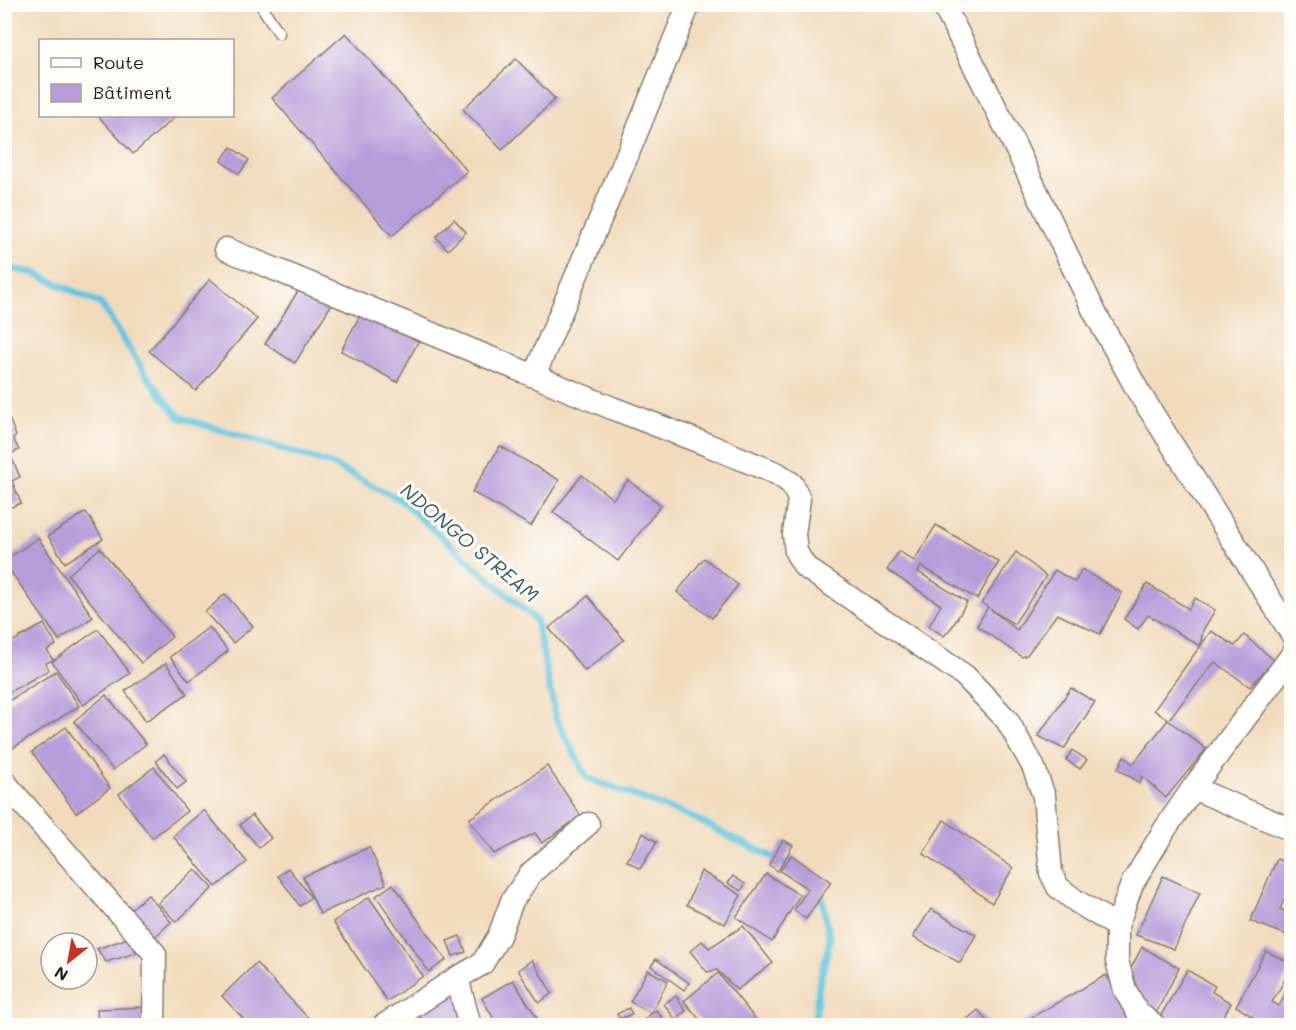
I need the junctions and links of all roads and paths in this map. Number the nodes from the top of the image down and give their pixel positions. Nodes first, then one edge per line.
1 (260, 4) edge
2 (689, 4) edge
3 (944, 4) edge
4 (279, 33) dead end
5 (226, 249) dead end
6 (534, 376) junction
7 (1292, 634) edge
8 (1292, 655) edge
9 (4, 781) edge
10 (1193, 788) junction
11 (588, 825) dead end
12 (1292, 830) edge
13 (1117, 926) junction
14 (457, 978) junction
15 (154, 1026) edge
16 (383, 1026) edge
17 (470, 1026) edge
18 (1155, 1026) edge

1 - 4 lane
2 - 6 street
3 - 7 street
5 - 6 street
6 - 13 street
8 - 10 street
9 - 15 street
10 - 12 street
10 - 13 street
11 - 14 street
13 - 18 street
14 - 16 street
14 - 17 street

